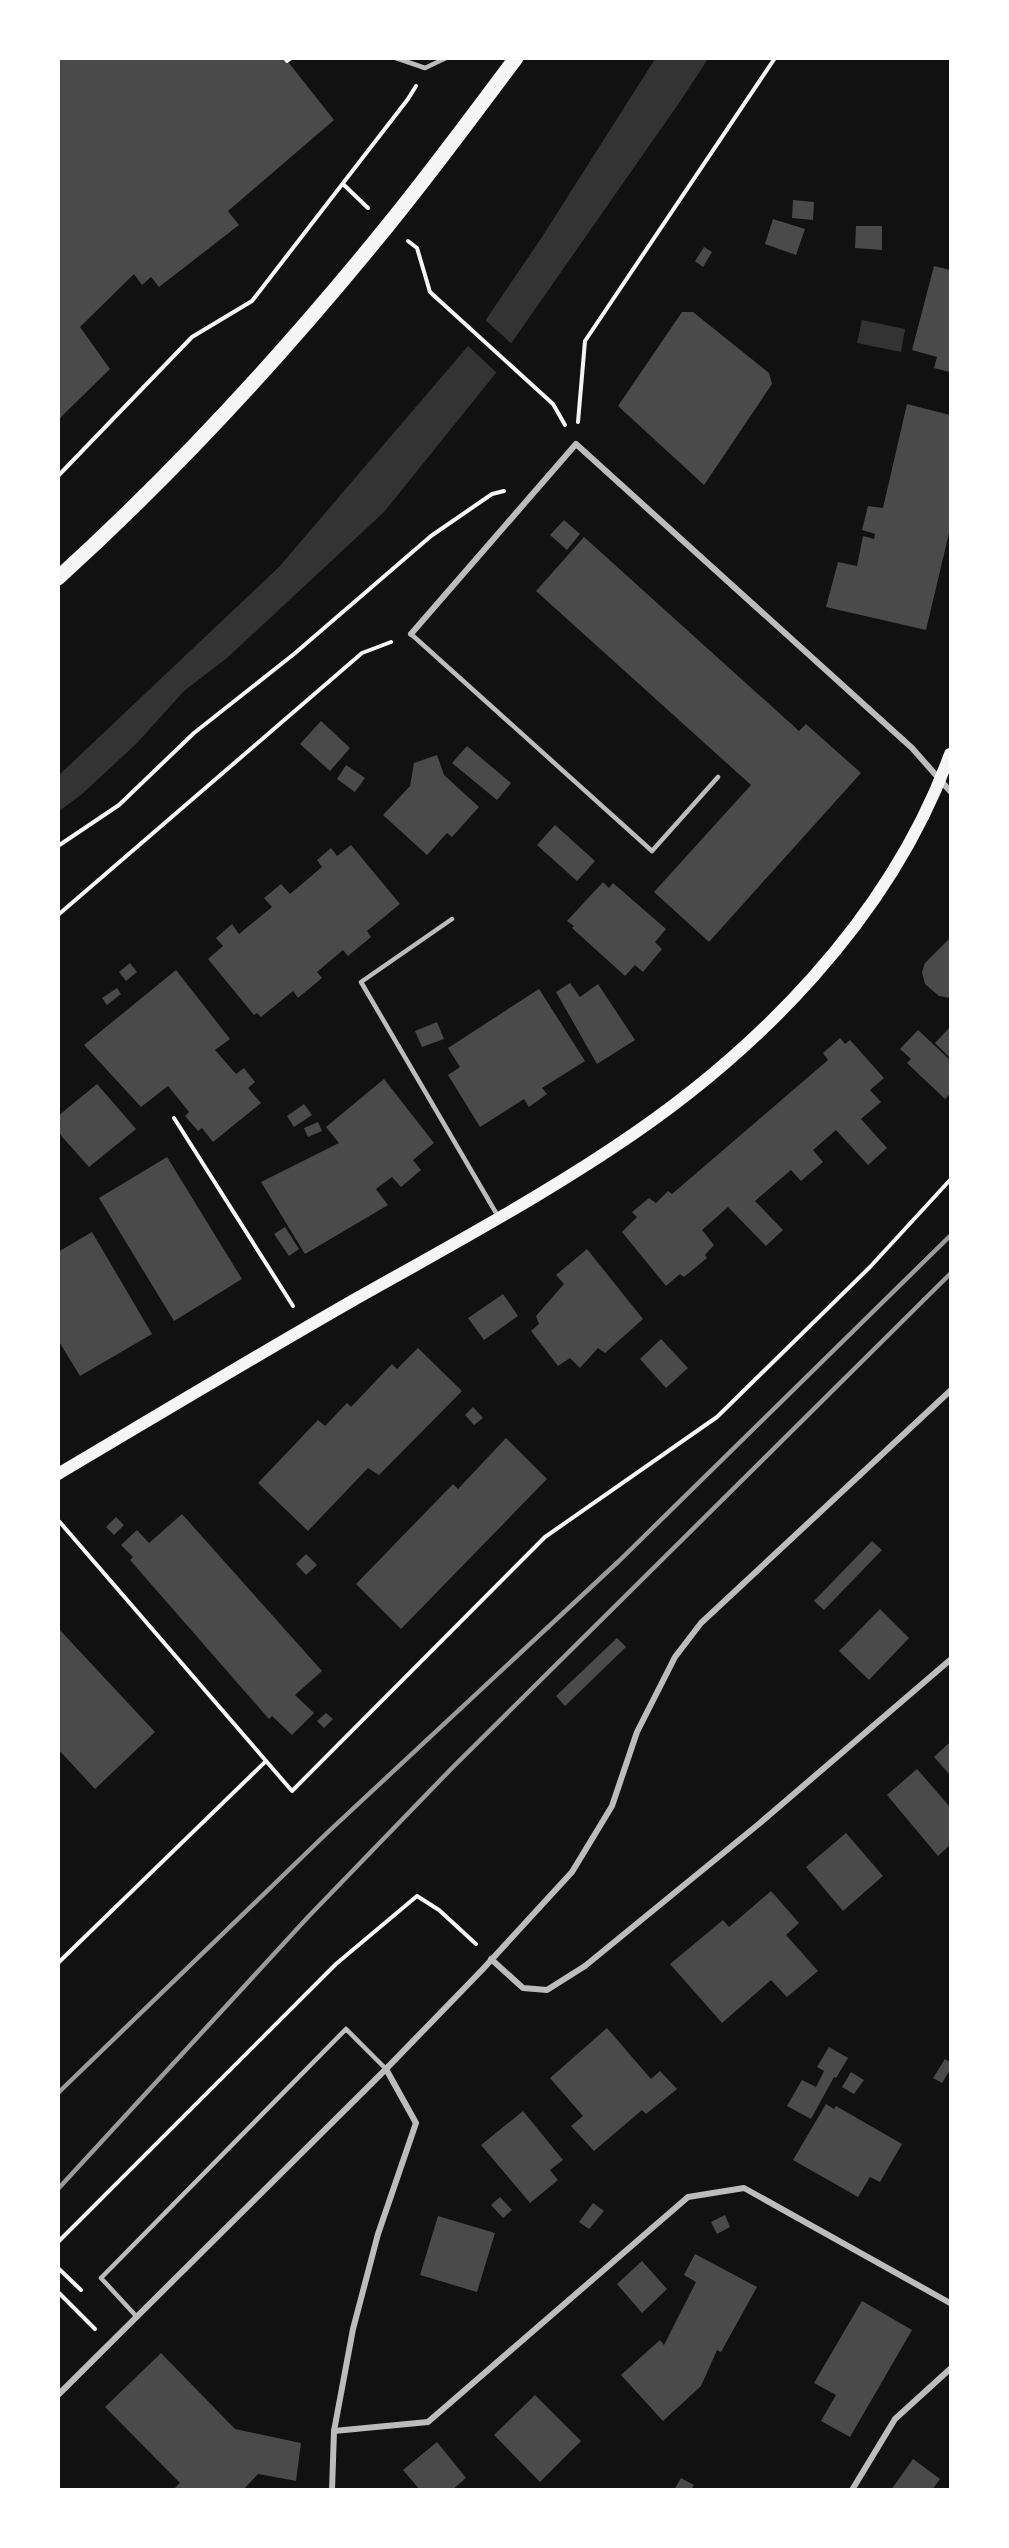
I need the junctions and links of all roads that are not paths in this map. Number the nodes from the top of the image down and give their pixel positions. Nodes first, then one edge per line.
1 (396, 58) edge
2 (446, 58) edge
3 (516, 58) edge
4 (58, 578) edge
5 (411, 634) joint
6 (951, 754) edge
7 (718, 777) dead end
8 (941, 781) junction
9 (951, 791) edge
10 (452, 919) dead end
11 (499, 1218) junction
12 (951, 1391) edge
13 (58, 1474) edge
14 (951, 1660) edge
15 (491, 1959) junction
16 (386, 2069) junction
17 (951, 2303) edge
18 (137, 2317) junction
19 (951, 2369) edge
20 (58, 2395) edge
21 (334, 2431) junction
22 (333, 2490) edge
23 (852, 2490) edge

1 - 2 lane
3 - 4 main road
5 - 7 lane
5 - 8 street
6 - 8 main road
8 - 9 street
8 - 11 main road
10 - 11 lane
11 - 13 main road
12 - 15 street
14 - 15 street
15 - 16 street
16 - 18 street
16 - 18 lane
16 - 21 street
17 - 21 street
18 - 20 street
19 - 23 street
21 - 22 street

